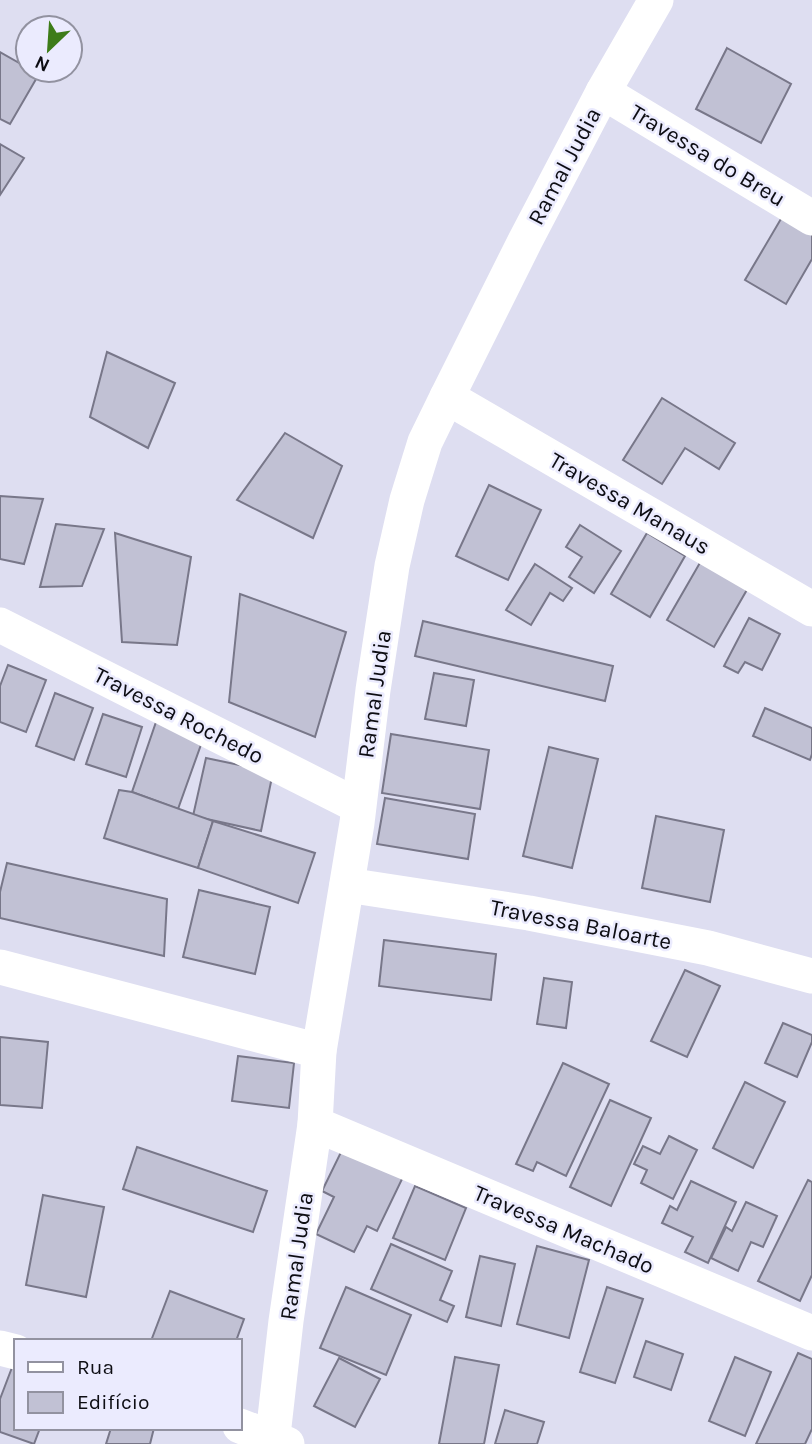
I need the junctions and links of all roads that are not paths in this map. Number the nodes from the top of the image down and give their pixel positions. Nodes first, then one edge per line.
1 (656, 0) edge
2 (603, 92) junction
3 (812, 218) edge
4 (447, 397) junction
5 (812, 610) edge
6 (0, 625) edge
7 (358, 806) junction
8 (347, 885) junction
9 (0, 967) edge
10 (812, 976) edge
11 (319, 1051) junction
12 (315, 1124) junction
13 (812, 1333) edge
14 (242, 1427) edge
15 (277, 1442) edge

1 - 2 street, Ramal Judia
2 - 3 street, Travessa do Breu
2 - 4 street, Ramal Judia
4 - 5 street, Travessa Manaus
4 - 7 street, Ramal Judia
6 - 7 street, Travessa Rochedo
7 - 8 street, Ramal Judia
8 - 10 street, Travessa Baloarte
8 - 11 street, Ramal Judia
9 - 11 street
11 - 12 street, Ramal Judia
12 - 13 street, Travessa Machado
12 - 15 street, Ramal Judia
14 - 15 street

